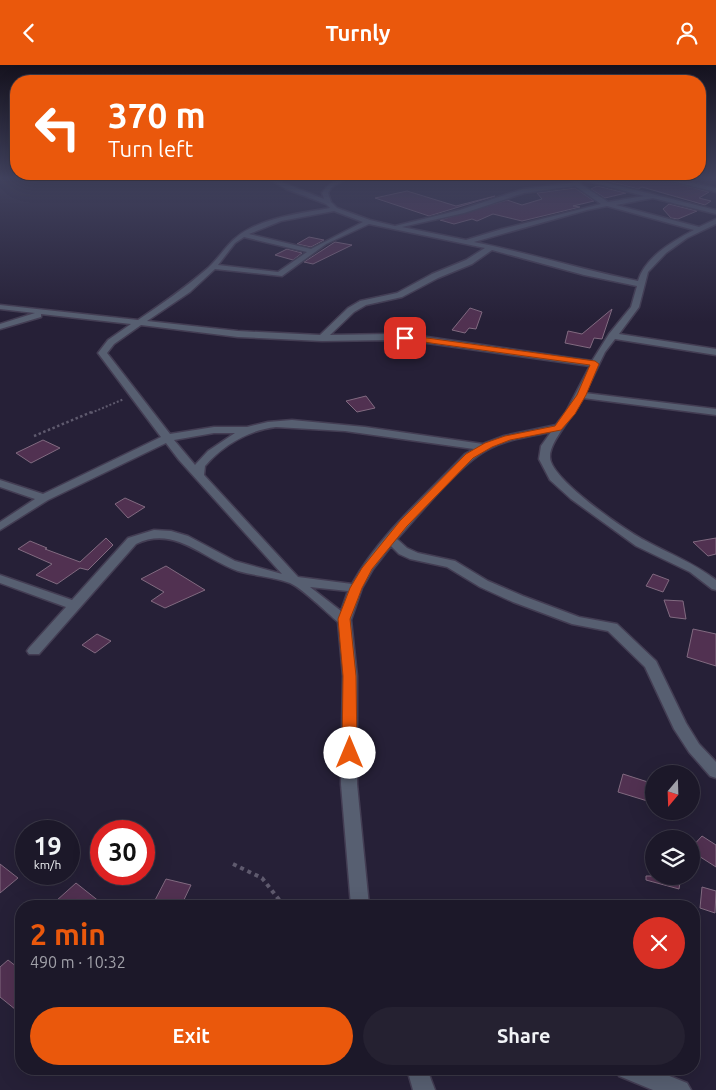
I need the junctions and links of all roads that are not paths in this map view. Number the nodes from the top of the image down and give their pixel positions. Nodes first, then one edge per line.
1 (258, 227) edge
2 (359, 227) edge
3 (386, 227) edge
4 (395, 227) edge
5 (515, 227) edge
6 (691, 227) edge
7 (704, 227) edge
8 (390, 228) junction
9 (699, 229) junction
10 (242, 235) junction
11 (468, 242) junction
12 (491, 247) junction
13 (313, 251) junction
14 (213, 267) junction
15 (640, 284) junction
16 (0, 307) edge
17 (43, 313) junction
18 (137, 324) junction
19 (0, 327) edge
20 (612, 335) junction
21 (322, 338) junction
22 (716, 352) edge
23 (595, 364) junction
24 (582, 395) junction
25 (716, 412) edge
26 (558, 429) junction
27 (248, 430) junction
28 (168, 438) junction
29 (485, 447) junction
30 (199, 475) junction
31 (0, 483) edge
32 (44, 497) junction
33 (0, 527) edge
34 (390, 539) junction
35 (0, 579) edge
36 (294, 580) junction
37 (716, 586) edge
38 (356, 588) junction
39 (75, 606) junction
40 (344, 619) junction
41 (34, 651) dead end
42 (716, 772) edge
43 (359, 900) edge
44 (419, 1075) edge
45 (641, 1075) edge
46 (424, 1090) edge
47 (680, 1090) edge

1 - 10 street
2 - 13 street
3 - 8 street
4 - 8 street
5 - 11 street
6 - 9 street
7 - 9 street
8 - 11 street
9 - 15 street
10 - 13 street
10 - 14 street
11 - 12 street
12 - 15 street
12 - 21 street
13 - 14 street
14 - 18 street
15 - 20 street
16 - 17 street
17 - 18 street
17 - 19 street
18 - 21 street
18 - 28 street
20 - 22 street
20 - 23 street
21 - 23 street
23 - 24 street
24 - 25 street
24 - 26 street
26 - 29 street
26 - 37 street
27 - 28 street
27 - 29 street
27 - 30 street
28 - 30 street
28 - 32 street
29 - 34 street
30 - 36 street
31 - 32 street
32 - 33 street
34 - 38 street
34 - 42 street
35 - 39 street
36 - 38 street
36 - 39 street
36 - 40 street
38 - 40 street
39 - 41 street
40 - 43 street
44 - 46 street
45 - 47 street

